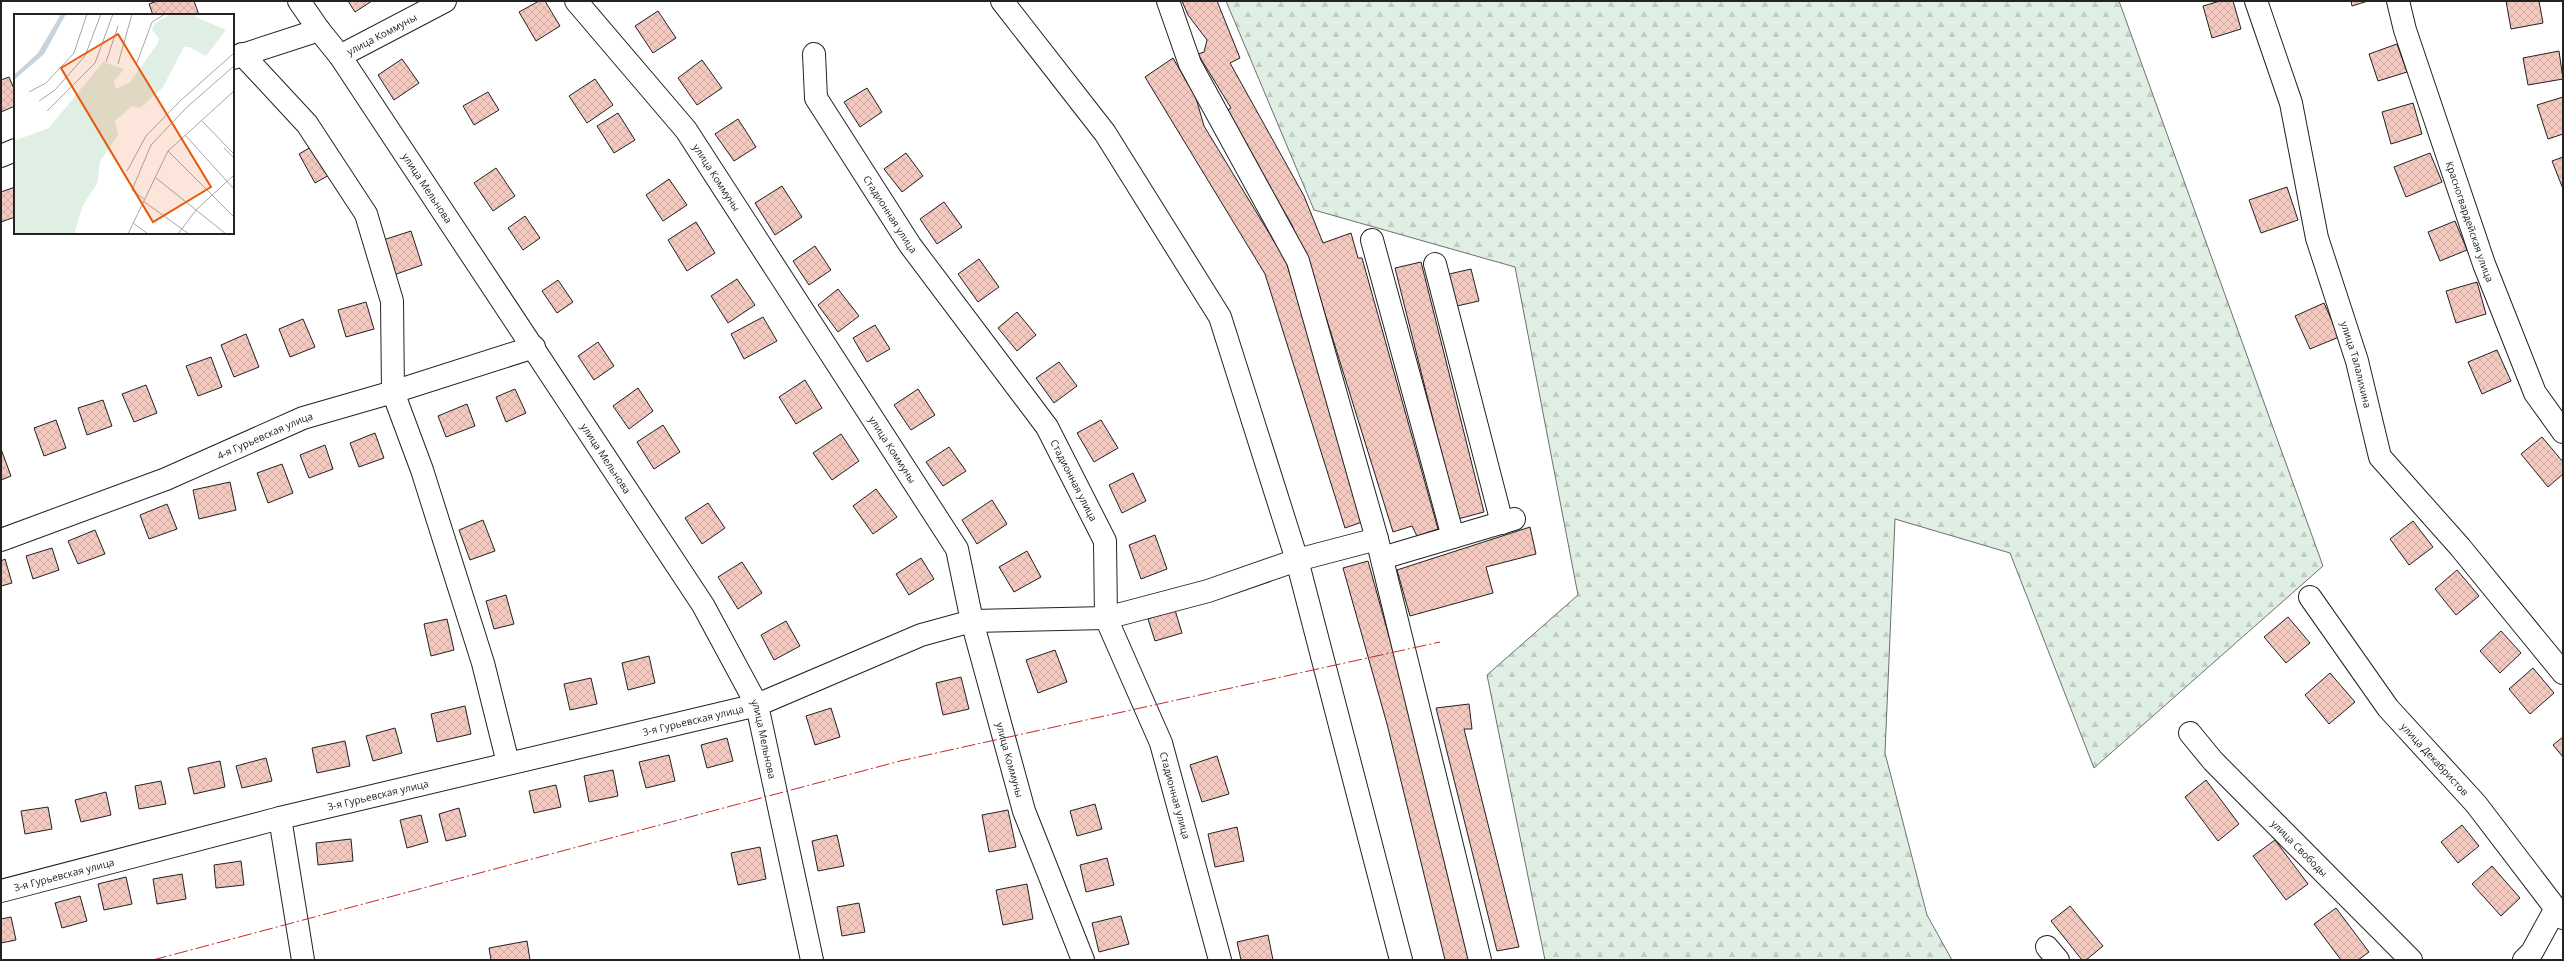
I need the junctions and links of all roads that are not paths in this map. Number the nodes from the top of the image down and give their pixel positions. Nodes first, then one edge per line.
1 (299, 1) edge
2 (444, 1) edge
3 (576, 1) edge
4 (1002, 1) edge
5 (1168, 1) edge
6 (2256, 1) edge
7 (2398, 1) edge
8 (319, 30) junction
9 (814, 54) dead end
10 (238, 56) edge
11 (340, 56) junction
12 (14, 150) edge
13 (1, 156) edge
14 (1372, 240) dead end
15 (1435, 264) dead end
16 (534, 347) junction
17 (393, 392) junction
18 (2563, 432) edge
19 (1453, 537) junction
20 (1, 540) edge
21 (1379, 548) junction
22 (1297, 560) junction
23 (2310, 597) dead end
24 (1106, 618) junction
25 (972, 621) junction
26 (2563, 673) edge
27 (757, 705) junction
28 (2190, 733) dead end
29 (508, 763) junction
30 (280, 818) junction
31 (1, 892) edge
32 (2559, 914) edge
33 (303, 960) edge
34 (812, 960) edge
35 (1083, 960) edge
36 (1220, 960) edge
37 (1401, 960) edge
38 (1480, 960) edge
39 (2411, 960) edge
40 (2524, 960) edge

1 - 8 street, улица Мельнова
2 - 11 street, улица Коммуны
3 - 25 street, улица Коммуны
4 - 22 street
5 - 21 street
6 - 26 street, улица Талалихина
7 - 18 street, Красногвардейская улица
8 - 10 street
8 - 11 street, улица Мельнова
9 - 24 street, Стадионная улица
10 - 17 street
11 - 16 street, улица Мельнова
12 - 13 street
14 - 19 street
15 - 19 street, 3-я Гурьевская улица
16 - 17 street, 4-я Гурьевская улица
16 - 27 street, улица Мельнова
17 - 20 street, 4-я Гурьевская улица
17 - 29 street
19 - 21 street, 3-я Гурьевская улица
21 - 22 street, 3-я Гурьевская улица
21 - 38 street
22 - 24 street, 3-я Гурьевская улица
22 - 37 street
23 - 32 street, улица Декабристов
24 - 25 street, 3-я Гурьевская улица
24 - 36 street, Стадионная улица
25 - 27 street, 3-я Гурьевская улица
25 - 35 street, улица Коммуны
27 - 29 street, 3-я Гурьевская улица
27 - 34 street, улица Мельнова
28 - 39 street, улица Свободы
29 - 30 street, 3-я Гурьевская улица
30 - 31 street, 3-я Гурьевская улица
30 - 33 street
32 - 40 street

